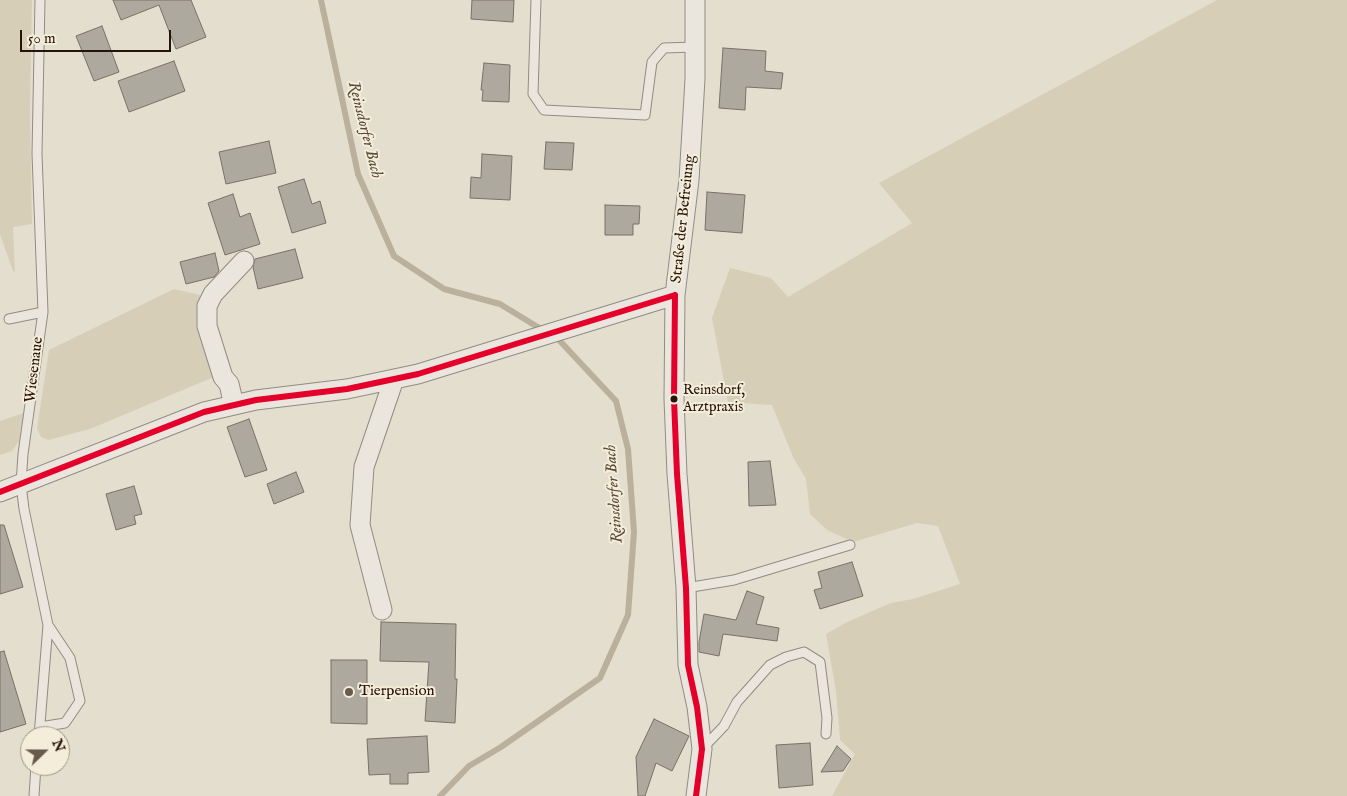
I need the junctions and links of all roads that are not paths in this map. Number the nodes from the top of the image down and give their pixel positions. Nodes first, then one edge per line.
1 (40, 0) edge
2 (536, 0) edge
3 (695, 0) edge
4 (695, 47) junction
5 (244, 261) dead end
6 (676, 296) junction
7 (43, 312) junction
8 (9, 319) dead end
9 (394, 380) junction
10 (234, 405) junction
11 (21, 484) junction
12 (0, 492) edge
13 (850, 545) dead end
14 (686, 588) junction
15 (382, 610) dead end
16 (48, 625) junction
17 (40, 726) edge
18 (57, 726) edge
19 (826, 734) dead end
20 (702, 749) junction
21 (35, 776) edge
22 (34, 796) edge
23 (696, 796) edge

1 - 7 lane, Wiesenaue
2 - 4 lane
3 - 4 street, Straße der Befreiung
4 - 6 street, Straße der Befreiung
5 - 10 street
6 - 9 street
6 - 14 street, Straße der Befreiung
7 - 8 lane
7 - 11 lane, Wiesenaue
9 - 10 street
9 - 15 street
10 - 11 street
11 - 12 street
11 - 16 lane, Wiesenaue
13 - 14 lane
14 - 20 street, Straße der Befreiung
16 - 17 lane, Wiesenaue
16 - 18 lane
19 - 20 lane
20 - 23 street, Straße der Befreiung
21 - 22 lane

